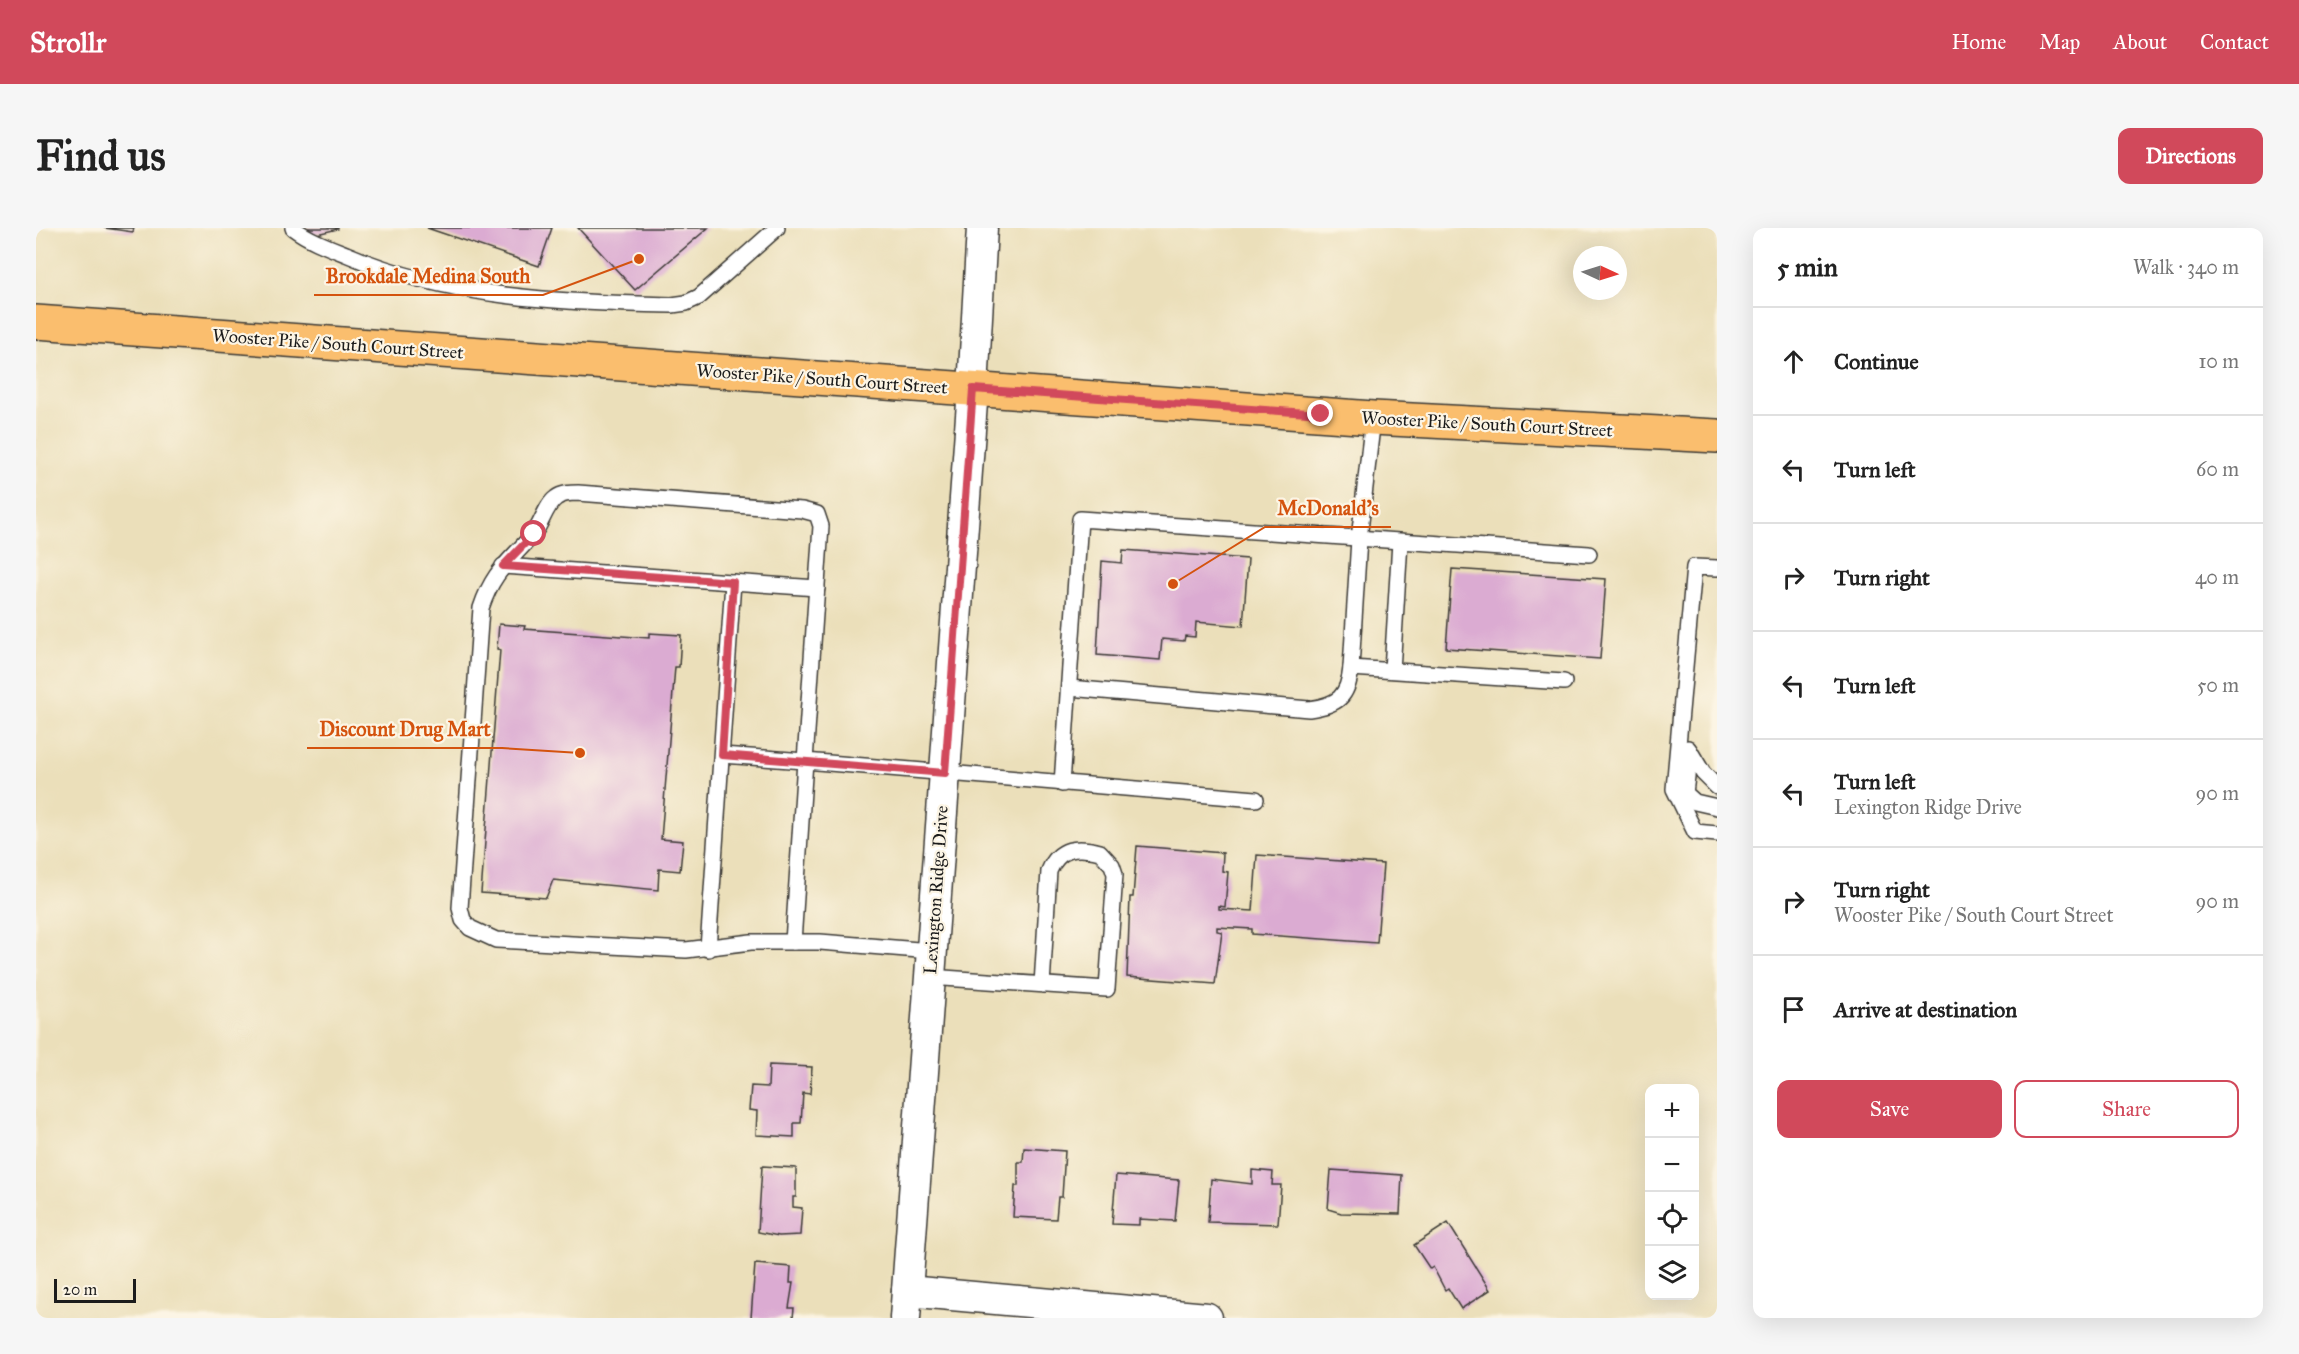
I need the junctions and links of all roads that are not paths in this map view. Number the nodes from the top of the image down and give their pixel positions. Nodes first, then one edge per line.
1 (293, 228) edge
2 (777, 228) edge
3 (982, 228) edge
4 (36, 322) edge
5 (973, 389) junction
6 (1373, 418) junction
7 (1717, 436) edge
8 (1359, 539) junction
9 (1400, 542) junction
10 (1589, 554) dead end
11 (503, 566) junction
12 (1717, 568) edge
13 (733, 582) junction
14 (817, 588) junction
15 (1351, 668) junction
16 (1392, 670) junction
17 (1563, 682) dead end
18 (1069, 688) junction
19 (1679, 733) junction
20 (1690, 751) junction
21 (722, 755) junction
22 (805, 761) junction
23 (945, 773) junction
24 (1062, 784) junction
25 (1717, 788) edge
26 (1256, 799) dead end
27 (1717, 807) edge
28 (1717, 834) edge
29 (793, 942) junction
30 (708, 948) junction
31 (930, 964) junction
32 (1042, 985) junction
33 (906, 1304) edge
34 (1207, 1318) edge

1 - 2 lane
3 - 5 street, Lexington Ridge Drive
4 - 5 main road, Wooster Pike / South Court Street
5 - 6 main road, Wooster Pike / South Court Street
5 - 23 street, Lexington Ridge Drive
6 - 7 main road, Wooster Pike / South Court Street
6 - 8 lane
8 - 9 lane
8 - 15 lane
8 - 18 lane
9 - 10 lane
9 - 16 lane
11 - 13 lane
11 - 14 lane
11 - 30 lane
12 - 19 lane
13 - 14 lane
13 - 21 lane
14 - 22 lane
15 - 16 lane
15 - 18 lane
16 - 17 lane
18 - 24 lane
19 - 20 lane
19 - 28 lane
20 - 25 lane
20 - 27 lane
21 - 22 lane
21 - 30 lane
22 - 23 lane
22 - 29 lane
23 - 24 lane
23 - 31 street, Lexington Ridge Drive
24 - 26 lane
29 - 30 lane
29 - 31 lane
31 - 32 lane
31 - 33 street, Lexington Ridge Drive
32 - 32 lane
33 - 34 street

